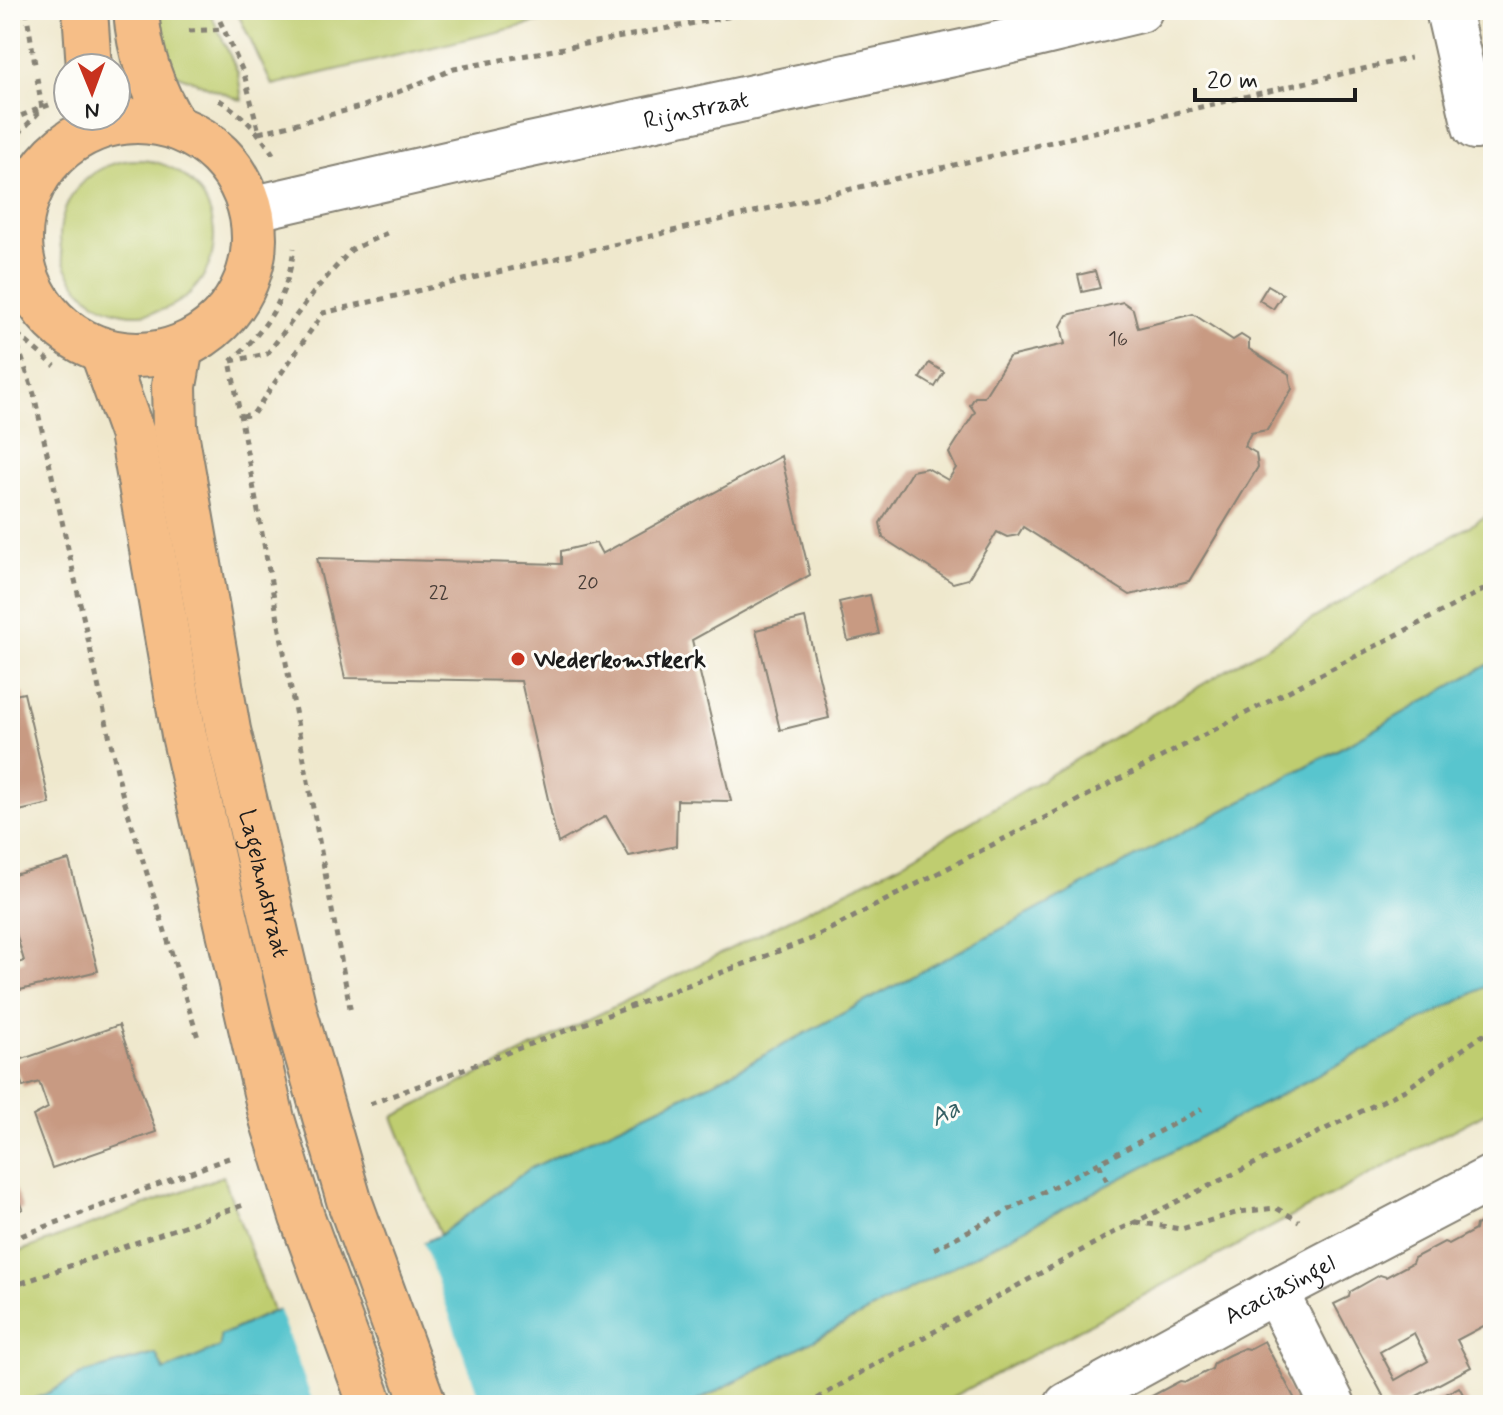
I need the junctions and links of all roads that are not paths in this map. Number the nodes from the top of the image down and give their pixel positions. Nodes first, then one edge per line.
1 (85, 10) edge
2 (136, 10) edge
3 (1140, 10) edge
4 (1078, 17) edge
5 (1453, 28) edge
6 (88, 52) edge
7 (132, 122) edge
8 (175, 127) junction
9 (1475, 127) dead end
10 (77, 132) edge
11 (17, 204) edge
12 (251, 209) junction
13 (16, 264) edge
14 (181, 347) junction
15 (102, 350) junction
16 (1493, 1177) edge
17 (1275, 1291) junction
18 (371, 1405) edge
19 (424, 1405) edge
20 (1067, 1405) edge
21 (1333, 1405) edge

1 - 6 main road
2 - 8 main road
3 - 4 street, Rijnstraat
4 - 12 street, Rijnstraat
5 - 9 street
7 - 8 main road
8 - 12 main road
10 - 11 main road
11 - 13 main road
12 - 14 main road
13 - 15 main road
14 - 15 main road
14 - 19 main road, Lagelandstraat
15 - 18 main road, Lagelandstraat
16 - 17 street, Acaciasingel
17 - 20 street, Acaciasingel
17 - 21 street

